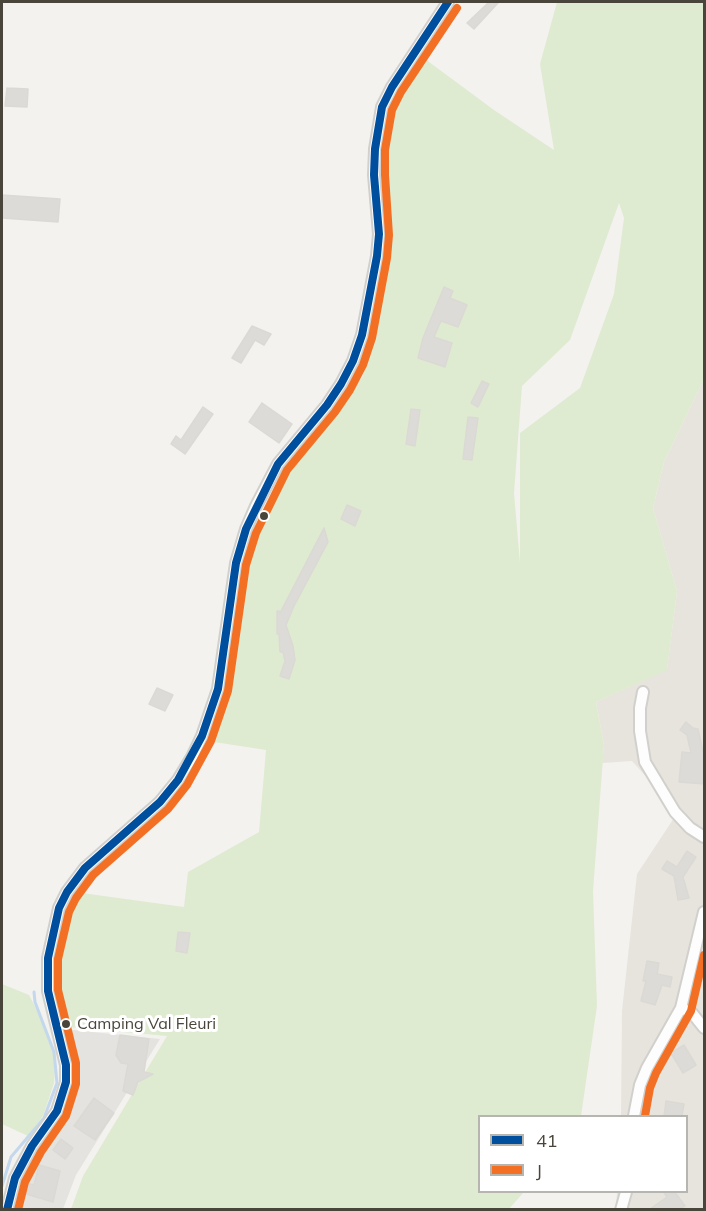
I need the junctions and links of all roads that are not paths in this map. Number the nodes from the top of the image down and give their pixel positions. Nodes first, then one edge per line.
1 (448, 2) edge
2 (643, 692) dead end
3 (705, 837) edge
4 (705, 912) edge
5 (681, 1008) junction
6 (705, 1028) edge
7 (634, 1115) edge
8 (625, 1193) edge
9 (7, 1209) edge
10 (621, 1209) edge

1 - 9 street
2 - 3 street
4 - 5 street
5 - 6 street
5 - 7 street
8 - 10 street

